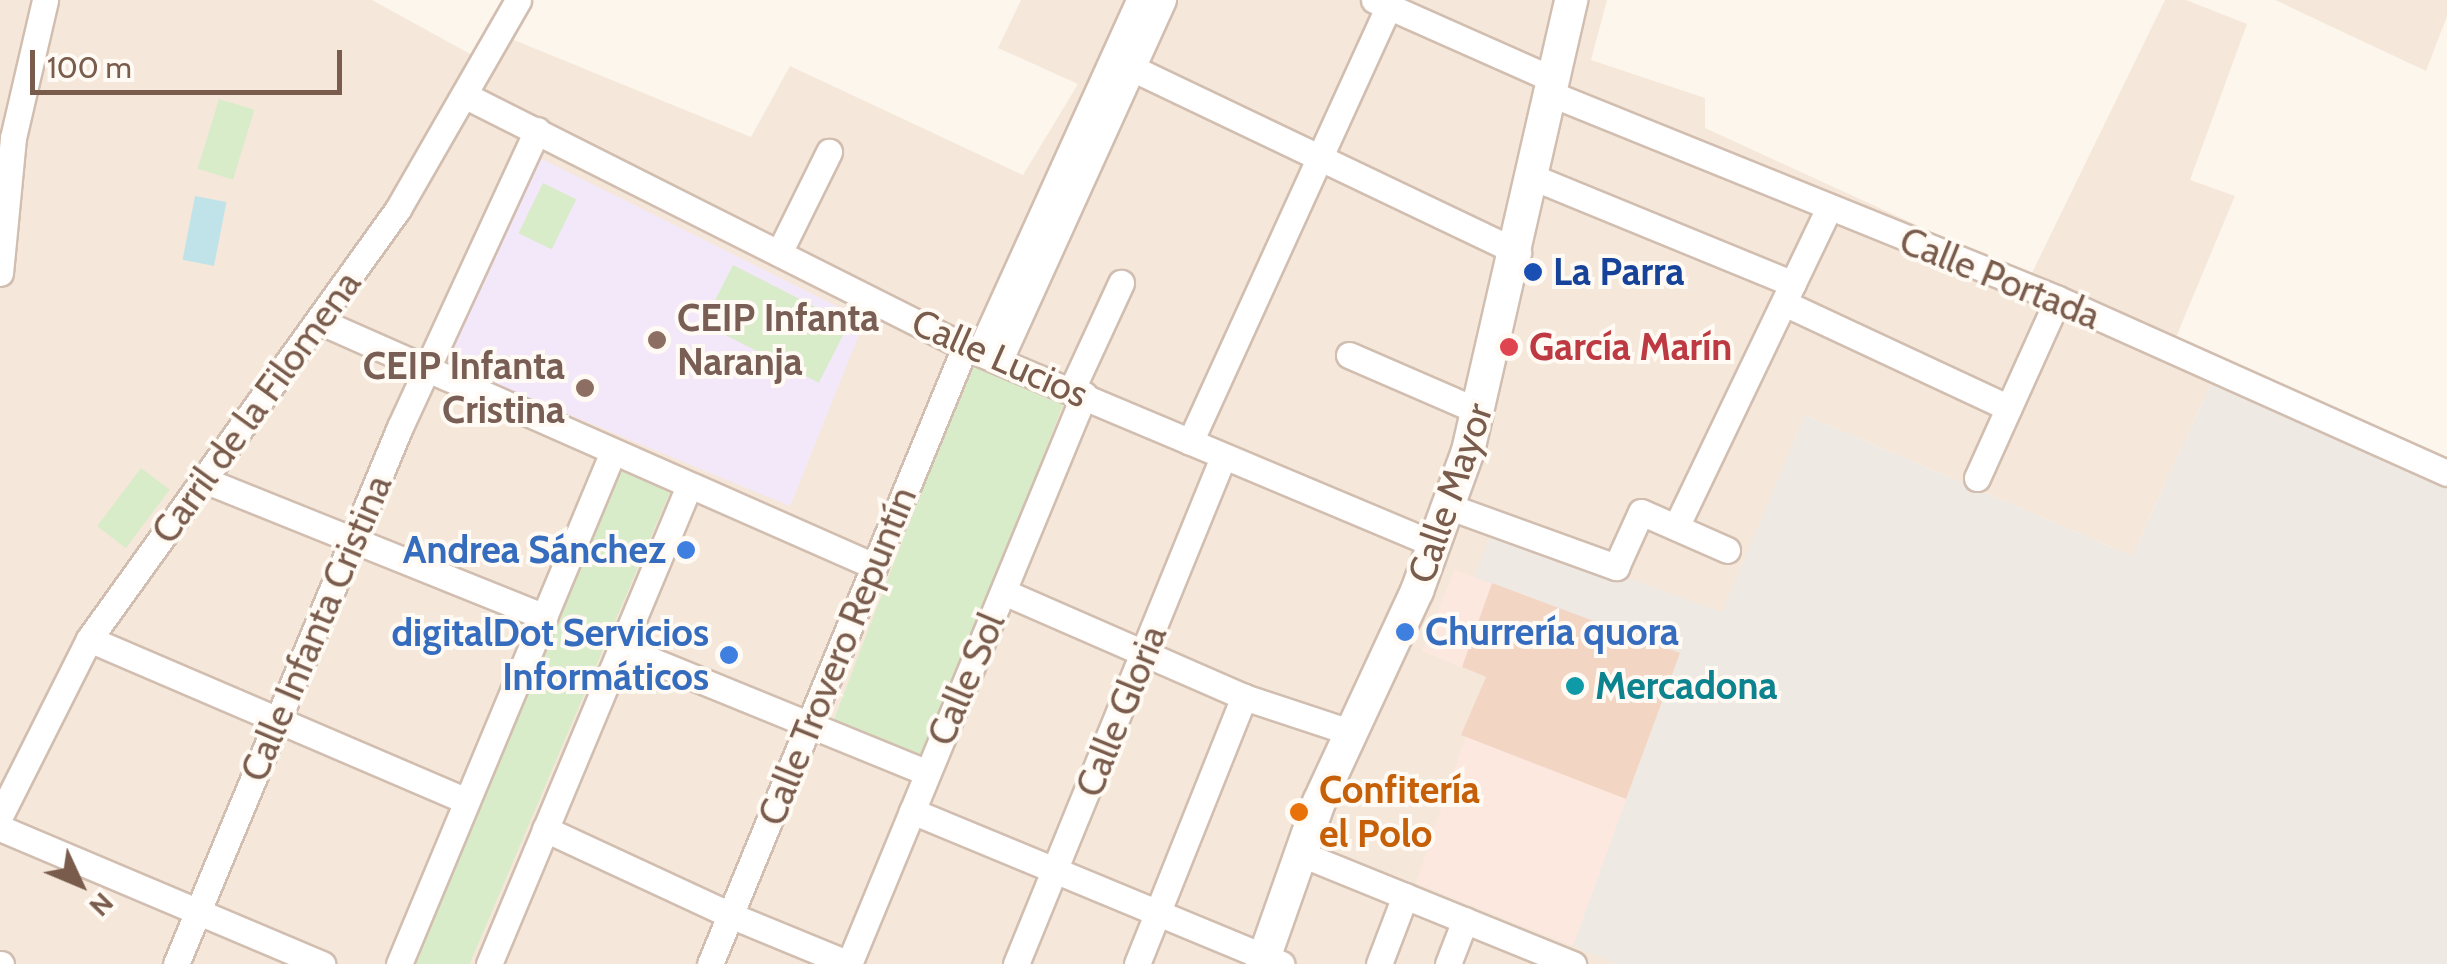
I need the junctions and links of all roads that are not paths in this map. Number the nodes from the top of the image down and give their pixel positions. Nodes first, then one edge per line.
1 (44, 0) edge
2 (518, 0) edge
3 (1139, 0) edge
4 (1164, 0) edge
5 (1571, 0) edge
6 (1382, 3) edge
7 (1122, 63) junction
8 (12, 83) edge
9 (1550, 86) junction
10 (468, 97) junction
11 (537, 130) junction
12 (830, 152) dead end
13 (1322, 152) junction
14 (1530, 176) junction
15 (1828, 210) junction
16 (1518, 252) junction
17 (779, 253) junction
18 (0, 273) edge
19 (1122, 283) dead end
20 (1789, 293) junction
21 (2058, 299) junction
22 (319, 321) junction
23 (982, 352) junction
24 (1348, 355) dead end
25 (426, 371) junction
26 (1078, 392) junction
27 (2008, 408) junction
28 (1480, 412) junction
29 (1190, 442) junction
30 (612, 454) junction
31 (1223, 458) junction
32 (2447, 473) edge
33 (1977, 478) dead end
34 (204, 480) junction
35 (688, 486) junction
36 (1450, 506) junction
37 (1676, 527) junction
38 (352, 541) junction
39 (1436, 544) junction
40 (1727, 550) dead end
41 (874, 566) junction
42 (1004, 592) junction
43 (544, 617) junction
44 (89, 639) junction
45 (620, 647) junction
46 (1143, 655) junction
47 (1244, 696) junction
48 (278, 720) junction
49 (809, 724) junction
50 (1350, 732) junction
51 (926, 772) junction
52 (466, 802) junction
53 (912, 812) junction
54 (0, 816) edge
55 (0, 828) edge
56 (544, 829) junction
57 (1299, 853) junction
58 (1056, 872) junction
59 (1405, 896) junction
60 (198, 913) junction
61 (730, 915) junction
62 (1156, 915) junction
63 (1465, 920) junction
64 (1269, 962) edge
65 (176, 964) edge
66 (322, 964) edge
67 (399, 964) edge
68 (489, 964) edge
69 (710, 964) edge
70 (849, 964) edge
71 (1016, 964) edge
72 (1137, 964) edge
73 (1379, 964) edge
74 (1448, 964) edge
75 (1573, 964) edge

1 - 8 street
2 - 10 street, Carril de la Filomena
3 - 7 street
4 - 7 street
5 - 9 main road, Calle Mayor
6 - 9 street, Calle Portada
6 - 13 street
7 - 13 street
7 - 23 street, Calle Trovero Repuntín
8 - 18 street
9 - 14 main road, Calle Mayor
9 - 15 street, Calle Portada
10 - 11 street, Calle Lucios
10 - 22 street, Carril de la Filomena
11 - 17 street, Calle Lucios
11 - 25 street, Calle Infanta Cristina
12 - 17 street
13 - 16 street
13 - 29 street
14 - 16 main road, Calle Mayor
14 - 20 street
15 - 20 street
15 - 21 street, Calle Portada
16 - 28 main road, Calle Mayor
17 - 23 street, Calle Lucios
19 - 26 street, Calle Sol
20 - 27 street
20 - 37 street
21 - 27 street
21 - 32 street, Calle Portada
22 - 25 street
22 - 34 street, Carril de la Filomena
23 - 26 street, Calle Lucios
23 - 41 street, Calle Trovero Repuntín
24 - 28 street
25 - 30 street
25 - 38 street, Calle Infanta Cristina
26 - 29 street, Calle Lucios
26 - 42 street, Calle Sol
27 - 33 street
28 - 36 main road, Calle Mayor
29 - 31 street, Calle Lucios
30 - 35 street
30 - 43 street
31 - 39 street, Calle Lucios
31 - 46 street, Calle Gloria
34 - 38 street
34 - 44 street, Carril de la Filomena
35 - 41 street
35 - 45 street
36 - 37 street
36 - 39 main road, Calle Mayor
37 - 40 street
38 - 43 street
38 - 48 street, Calle Infanta Cristina
39 - 50 main road, Calle Mayor
41 - 49 street, Calle Trovero Repuntín
42 - 46 street
42 - 51 street, Calle Sol
43 - 52 street
44 - 48 street
44 - 54 street, Carril de la Filomena
45 - 49 street
45 - 56 street
46 - 47 street
46 - 58 street, Calle Gloria
47 - 50 street
47 - 62 street
48 - 52 street
48 - 60 street, Calle Infanta Cristina
49 - 51 street
49 - 61 street, Calle Trovero Repuntín
50 - 57 main road, Calle Mayor
51 - 53 street, Calle Sol
52 - 67 street
53 - 58 street
53 - 70 street, Calle Sol
55 - 60 street
56 - 61 street
56 - 68 street
57 - 59 street
57 - 64 main road, Calle Mayor
58 - 62 street
58 - 71 street, Calle Gloria
59 - 63 street
59 - 73 street
60 - 65 street, Calle Infanta Cristina
60 - 66 street
61 - 69 street, Calle Trovero Repuntín
61 - 70 street
62 - 64 street
62 - 72 street
63 - 74 street
63 - 75 street

